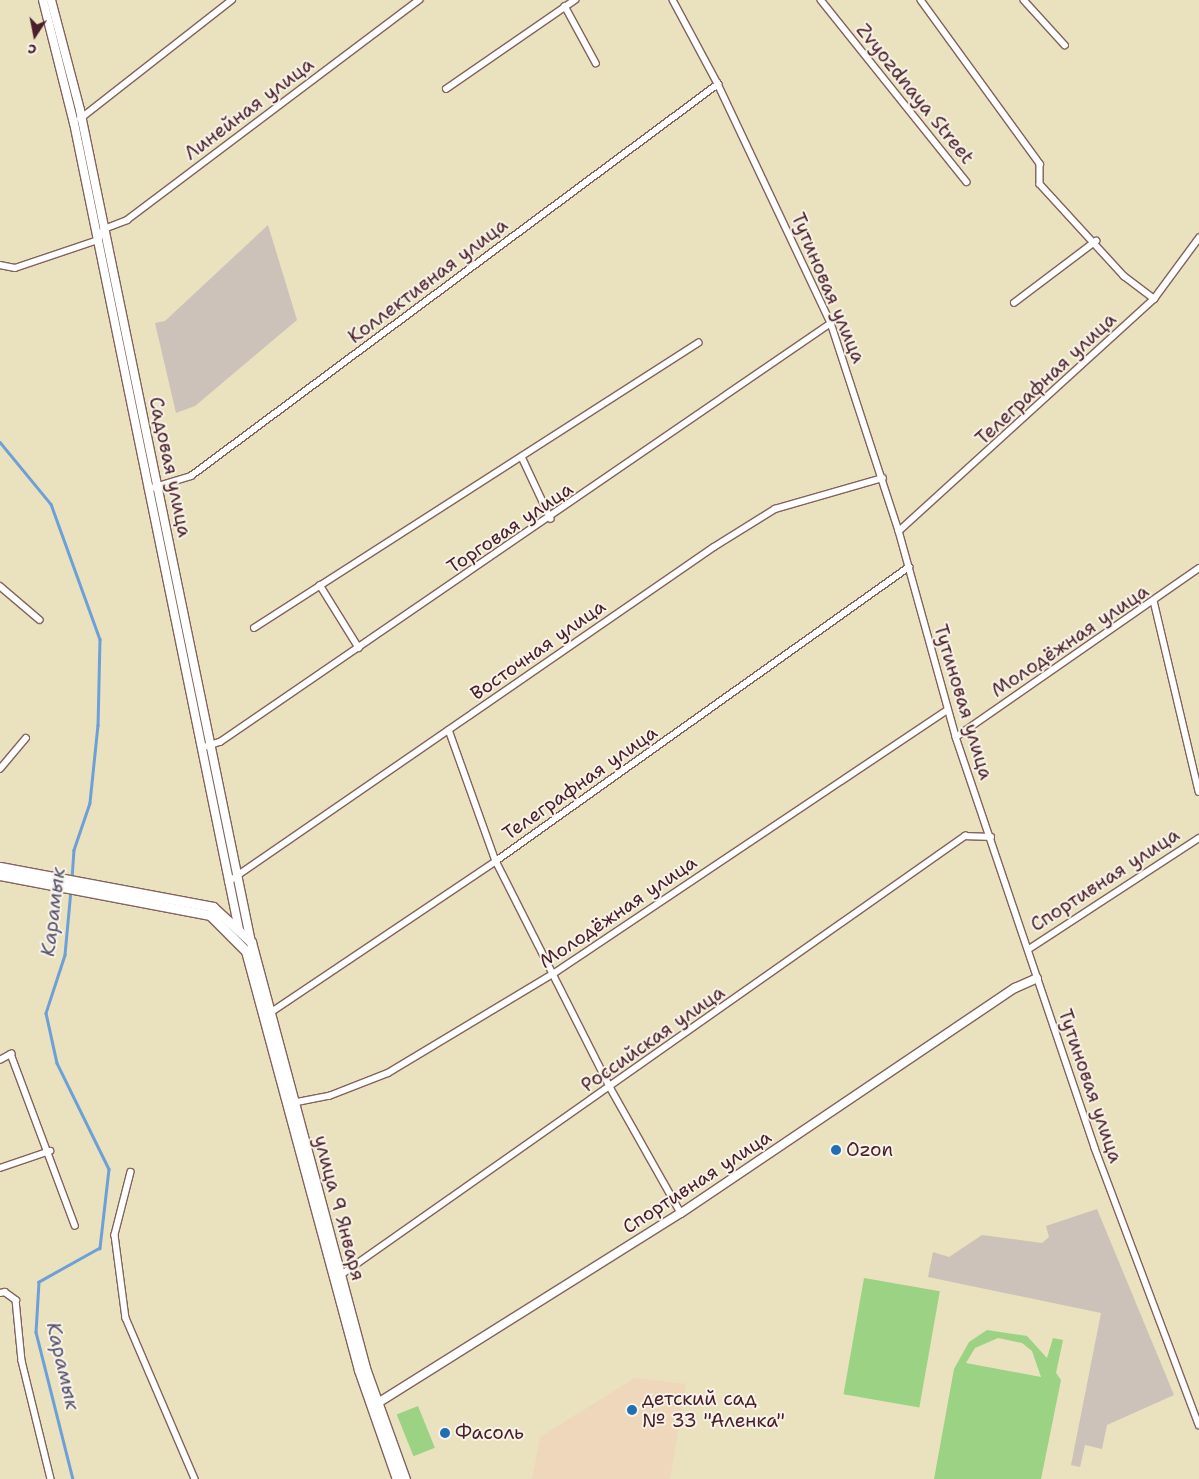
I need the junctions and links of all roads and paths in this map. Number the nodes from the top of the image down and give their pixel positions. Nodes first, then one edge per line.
1 (43, 0) edge
2 (51, 0) edge
3 (232, 0) edge
4 (419, 0) edge
5 (574, 0) edge
6 (673, 0) edge
7 (821, 0) edge
8 (921, 0) edge
9 (1024, 0) edge
10 (566, 6) junction
11 (1065, 45) dead end
12 (596, 63) dead end
13 (718, 84) junction
14 (446, 89) dead end
15 (81, 118) junction
16 (74, 123) junction
17 (967, 182) dead end
18 (104, 229) junction
19 (1199, 238) edge
20 (98, 240) junction
21 (1096, 241) junction
22 (0, 265) edge
23 (1154, 299) junction
24 (1014, 303) dead end
25 (831, 323) junction
26 (698, 343) dead end
27 (522, 456) junction
28 (883, 478) junction
29 (157, 486) junction
30 (148, 489) junction
31 (551, 519) junction
32 (899, 530) junction
33 (909, 567) junction
34 (1199, 568) edge
35 (0, 586) edge
36 (320, 586) junction
37 (1154, 602) junction
38 (40, 620) dead end
39 (254, 628) dead end
40 (360, 648) junction
41 (948, 710) junction
42 (449, 730) junction
43 (956, 737) junction
44 (26, 738) dead end
45 (204, 747) junction
46 (0, 769) edge
47 (1199, 792) edge
48 (991, 837) junction
49 (1199, 838) edge
50 (496, 860) junction
51 (0, 867) edge
52 (0, 875) edge
53 (235, 876) junction
54 (53, 880) junction
55 (228, 882) junction
56 (94, 888) junction
57 (239, 931) junction
58 (250, 942) junction
59 (1028, 949) junction
60 (246, 951) junction
61 (553, 974) junction
62 (1037, 978) junction
63 (267, 1015) junction
64 (0, 1060) edge
65 (610, 1087) junction
66 (291, 1103) junction
67 (50, 1151) junction
68 (0, 1168) edge
69 (131, 1172) dead end
70 (681, 1213) junction
71 (75, 1225) dead end
72 (338, 1277) junction
73 (0, 1293) edge
74 (375, 1406) junction
75 (1199, 1425) edge
76 (51, 1479) edge
77 (195, 1479) edge
78 (397, 1479) edge
79 (405, 1479) edge

1 - 16 street, Садовая улица
2 - 15 street, Садовая улица
3 - 15 street
4 - 18 street, Линейная улица
5 - 10 street
6 - 13 street, Тутиновая улица
7 - 17 street, Zvyozdnaya Street
8 - 21 street
9 - 11 street
10 - 12 street
10 - 14 street
13 - 25 street, Тутиновая улица
13 - 29 street, Коллективная улица
15 - 16 street
15 - 18 street, Садовая улица
16 - 20 street, Садовая улица
18 - 20 street
18 - 29 street, Садовая улица
19 - 23 street, Телеграфная улица
20 - 22 street
20 - 30 street, Садовая улица
21 - 23 street
21 - 24 street
23 - 32 street, Телеграфная улица
25 - 28 street, Тутиновая улица
25 - 31 street, Торговая улица
26 - 27 street
27 - 31 street
27 - 36 street
28 - 32 street, Тутиновая улица
28 - 42 street, Восточная улица
29 - 30 street, Коллективная улица
29 - 45 street, Садовая улица
30 - 45 street, Садовая улица
31 - 40 street, Торговая улица
32 - 33 street, Тутиновая улица
33 - 41 street, Тутиновая улица
33 - 50 street, Телеграфная улица
34 - 37 street, Молодёжная улица
35 - 38 street
36 - 39 street
36 - 40 street
37 - 43 street, Молодёжная улица
37 - 47 street
40 - 45 street, Торговая улица
41 - 43 street, Тутиновая улица
41 - 61 street, Молодёжная улица
42 - 50 street
42 - 53 street, Восточная улица
43 - 48 street, Тутиновая улица
44 - 46 street
45 - 53 street, Садовая улица
45 - 55 street, Садовая улица
48 - 59 street, Тутиновая улица
48 - 65 street, Российская улица
49 - 59 street, Спортивная улица
50 - 61 street
50 - 63 street, Телеграфная улица
51 - 54 main road
52 - 54 main road
53 - 55 street, Восточная улица
53 - 58 street, Садовая улица
54 - 56 main road
55 - 57 street, Садовая улица
56 - 57 main road
56 - 60 main road
57 - 58 main road
57 - 60 street, Садовая улица
58 - 63 main road, улица 9 Января
59 - 62 street, Тутиновая улица
60 - 63 main road, улица 9 Января
61 - 65 street
61 - 66 street, Молодёжная улица
62 - 70 street, Спортивная улица
62 - 75 street, Тутиновая улица
63 - 66 main road, улица 9 Января
64 - 67 street
65 - 70 street
65 - 72 street, Российская улица
66 - 72 main road, улица 9 Января
67 - 68 street
67 - 71 street
69 - 77 street
70 - 74 street, Спортивная улица
72 - 74 main road, улица 9 Января
73 - 76 street
74 - 78 main road, улица 9 Января
74 - 79 main road, улица 9 Января

